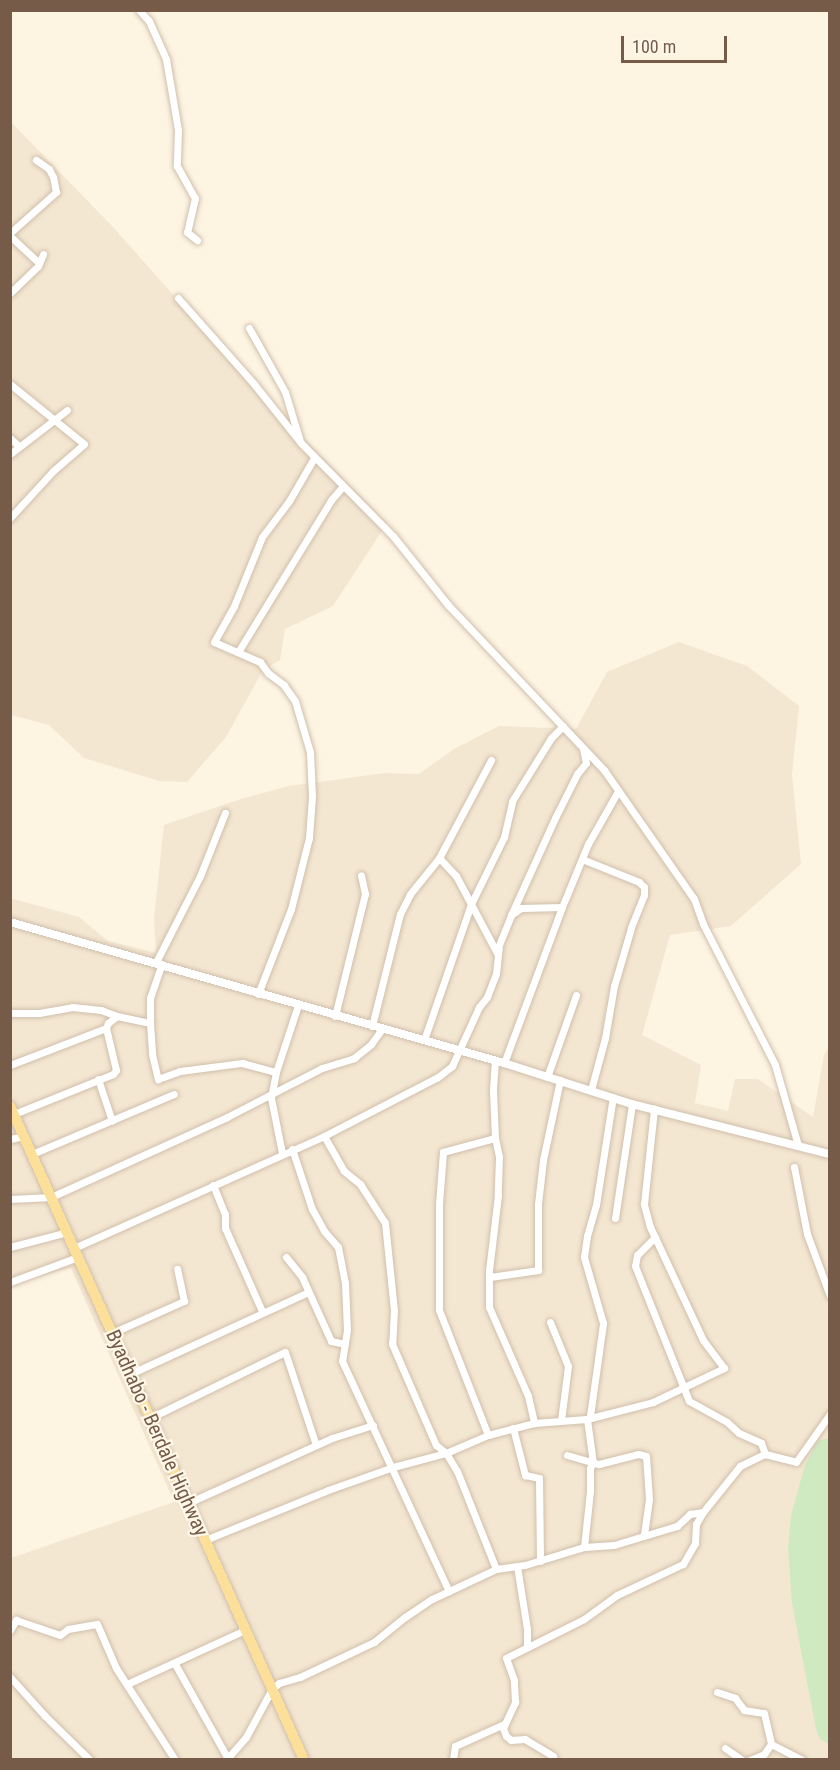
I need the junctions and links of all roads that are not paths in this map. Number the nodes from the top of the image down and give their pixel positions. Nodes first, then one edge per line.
1 (138, 10) edge
2 (36, 160) dead end
3 (10, 234) edge
4 (197, 240) dead end
5 (43, 254) dead end
6 (39, 263) junction
7 (10, 293) edge
8 (178, 298) dead end
9 (249, 328) dead end
10 (10, 384) edge
11 (67, 410) dead end
12 (53, 419) junction
13 (10, 438) edge
14 (301, 443) junction
15 (19, 446) junction
16 (10, 454) edge
17 (315, 458) junction
18 (343, 486) junction
19 (10, 518) edge
20 (238, 652) junction
21 (563, 726) junction
22 (583, 747) junction
23 (491, 760) dead end
24 (618, 791) junction
25 (225, 813) dead end
26 (439, 858) junction
27 (582, 859) junction
28 (361, 875) dead end
29 (471, 904) junction
30 (562, 907) junction
31 (511, 915) junction
32 (10, 922) edge
33 (498, 954) junction
34 (159, 963) junction
35 (258, 994) junction
36 (576, 995) dead end
37 (298, 1005) junction
38 (10, 1013) edge
39 (117, 1016) junction
40 (335, 1016) junction
41 (150, 1023) junction
42 (372, 1026) junction
43 (106, 1028) junction
44 (382, 1029) junction
45 (424, 1040) junction
46 (461, 1051) junction
47 (499, 1062) junction
48 (10, 1065) edge
49 (276, 1072) junction
50 (547, 1077) junction
51 (98, 1080) junction
52 (560, 1080) junction
53 (591, 1090) junction
54 (271, 1093) junction
55 (174, 1094) dead end
56 (613, 1097) junction
57 (632, 1104) junction
58 (654, 1109) junction
59 (12, 1110) edge
60 (112, 1122) junction
61 (24, 1136) junction
62 (324, 1136) junction
63 (495, 1138) junction
64 (10, 1139) edge
65 (798, 1145) junction
66 (292, 1149) junction
67 (282, 1153) junction
68 (830, 1154) edge
69 (32, 1155) junction
70 (794, 1167) dead end
71 (213, 1185) junction
72 (51, 1197) junction
73 (10, 1199) edge
74 (615, 1218) dead end
75 (67, 1232) junction
76 (655, 1238) junction
77 (10, 1246) edge
78 (76, 1253) junction
79 (286, 1257) dead end
80 (177, 1269) dead end
81 (490, 1277) junction
82 (10, 1282) edge
83 (308, 1292) junction
84 (830, 1296) edge
85 (262, 1311) junction
86 (550, 1322) dead end
87 (112, 1333) junction
88 (345, 1344) junction
89 (130, 1374) junction
90 (684, 1389) junction
91 (830, 1414) edge
92 (150, 1418) junction
93 (589, 1418) junction
94 (561, 1421) junction
95 (534, 1423) junction
96 (373, 1425) junction
97 (513, 1428) junction
98 (488, 1435) junction
99 (316, 1445) junction
100 (446, 1453) junction
101 (765, 1454) junction
102 (567, 1455) dead end
103 (593, 1463) junction
104 (393, 1467) junction
105 (188, 1503) junction
106 (703, 1512) junction
107 (644, 1536) junction
108 (205, 1540) junction
109 (584, 1547) junction
110 (540, 1561) junction
111 (517, 1566) junction
112 (496, 1569) junction
113 (449, 1591) junction
114 (10, 1630) edge
115 (245, 1630) junction
116 (527, 1647) junction
117 (175, 1664) junction
118 (10, 1677) edge
119 (127, 1684) junction
120 (272, 1689) junction
121 (717, 1692) dead end
122 (504, 1724) junction
123 (771, 1744) junction
124 (725, 1748) dead end
125 (226, 1758) edge
126 (90, 1760) edge
127 (175, 1760) edge
128 (304, 1760) edge
129 (453, 1760) edge
130 (554, 1760) edge
131 (742, 1760) edge
132 (750, 1760) edge
133 (802, 1760) edge

1 - 4 street
2 - 3 street
3 - 6 street
5 - 6 street
6 - 7 street
8 - 14 street
9 - 14 street
10 - 12 street
11 - 12 street
12 - 15 street
12 - 19 street
13 - 15 street
14 - 17 street
15 - 16 street
17 - 18 street
17 - 20 street
18 - 20 street
18 - 21 street
20 - 35 street
21 - 22 street
21 - 29 street
22 - 24 street
22 - 31 street
23 - 26 street
24 - 27 street
24 - 65 street
25 - 34 street
26 - 29 street
26 - 42 street
27 - 30 street
27 - 53 street
28 - 40 street
29 - 33 street
29 - 45 street
30 - 31 street
30 - 47 street
31 - 33 street
32 - 34 street
33 - 46 street
34 - 35 street
34 - 41 street
35 - 37 street
36 - 50 street
37 - 40 street
37 - 49 street
38 - 39 street
39 - 41 street
39 - 43 street
40 - 42 street
41 - 49 street
42 - 44 street
43 - 48 street
43 - 51 street
44 - 45 street
44 - 54 street
45 - 46 street
46 - 47 street
46 - 62 street
47 - 50 street
47 - 63 street
49 - 54 street
50 - 52 street
51 - 59 street
51 - 60 street
52 - 53 street
52 - 81 street
53 - 56 street
54 - 67 street
54 - 72 street
55 - 60 street
56 - 57 street
56 - 93 street
57 - 58 street
57 - 74 street
58 - 65 street
58 - 76 street
59 - 61 main road, Byadhabo - Berdale Highway
60 - 69 street
61 - 64 street
61 - 69 main road, Byadhabo - Berdale Highway
62 - 66 street
62 - 100 street
63 - 81 street
63 - 98 street
65 - 68 street
66 - 67 street
66 - 88 street
67 - 71 street
69 - 72 main road, Byadhabo - Berdale Highway
70 - 84 street
71 - 78 street
71 - 85 street
72 - 73 street
72 - 75 main road, Byadhabo - Berdale Highway
75 - 77 street
75 - 78 main road, Byadhabo - Berdale Highway
76 - 90 street
76 - 90 street
78 - 82 street
78 - 87 main road, Byadhabo - Berdale Highway
79 - 83 street
80 - 87 street
81 - 95 street
83 - 85 street
83 - 88 street
85 - 89 street
86 - 94 street
87 - 89 main road, Byadhabo - Berdale Highway
88 - 96 street
89 - 92 main road, Byadhabo - Berdale Highway
90 - 93 street
90 - 101 street
91 - 101 street
92 - 99 street
92 - 105 main road, Byadhabo - Berdale Highway
93 - 94 street
93 - 103 street
94 - 95 street
95 - 97 street
96 - 99 street
96 - 104 street
97 - 98 street
97 - 110 street
98 - 100 street
99 - 105 street
100 - 104 street
100 - 112 street
101 - 106 street
102 - 103 street
103 - 107 street
103 - 109 street
104 - 108 street
104 - 113 street
105 - 108 main road, Byadhabo - Berdale Highway
106 - 107 street
106 - 116 street
107 - 109 street
108 - 115 main road, Byadhabo - Berdale Highway
109 - 110 street
110 - 111 street
111 - 112 street
111 - 116 street
112 - 113 street
113 - 120 street
114 - 119 street
115 - 117 street
115 - 120 main road, Byadhabo - Berdale Highway
116 - 122 street
117 - 119 street
117 - 125 street
118 - 126 street
119 - 127 street
120 - 125 street
120 - 128 main road, Byadhabo - Berdale Highway
121 - 123 street
122 - 129 street
122 - 130 street
123 - 132 street
123 - 133 street
124 - 131 street

